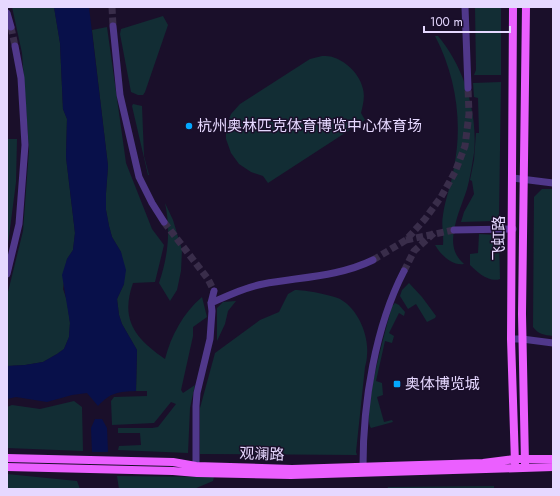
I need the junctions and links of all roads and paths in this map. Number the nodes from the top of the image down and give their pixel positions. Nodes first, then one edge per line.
1 (465, 7) edge
2 (513, 7) edge
3 (526, 7) edge
4 (7, 13) edge
5 (113, 26) tunnel mouth
6 (11, 28) dead end
7 (15, 46) tunnel mouth
8 (468, 88) tunnel mouth
9 (513, 178) junction
10 (524, 180) junction
11 (553, 183) edge
12 (164, 222) tunnel mouth
13 (513, 229) junction
14 (454, 230) tunnel mouth
15 (373, 260) tunnel mouth
16 (404, 270) tunnel mouth
17 (7, 274) edge
18 (214, 291) tunnel mouth
19 (211, 303) junction
20 (511, 339) junction
21 (522, 339) junction
22 (553, 343) edge
23 (7, 458) edge
24 (515, 459) junction
25 (525, 459) junction
26 (553, 459) edge
27 (173, 466) junction
28 (196, 466) junction
29 (363, 466) junction
30 (7, 467) edge
31 (553, 467) edge
32 (515, 468) junction
33 (525, 468) junction

1 - 8 street
2 - 9 main road, 飞虹路
3 - 10 main road, 飞虹路
4 - 6 street
5 - 12 street
7 - 17 street
9 - 10 street
9 - 13 main road, 飞虹路
10 - 11 street
10 - 21 main road, 飞虹路
13 - 14 street
13 - 20 main road, 飞虹路
15 - 19 street
16 - 29 street
18 - 19 street
19 - 28 street
20 - 21 street
20 - 24 main road, 飞虹路
21 - 22 street
21 - 25 main road, 飞虹路
23 - 27 main road, 观澜路
24 - 25 main road, 观澜路
24 - 29 main road, 观澜路
24 - 32 main road, 飞虹路
25 - 26 main road, 观澜路
25 - 33 main road, 飞虹路
27 - 28 main road, 观澜路
27 - 30 main road, 观澜路
27 - 32 main road, 观澜路
28 - 29 main road, 观澜路
31 - 33 main road, 观澜路
32 - 33 main road, 观澜路

